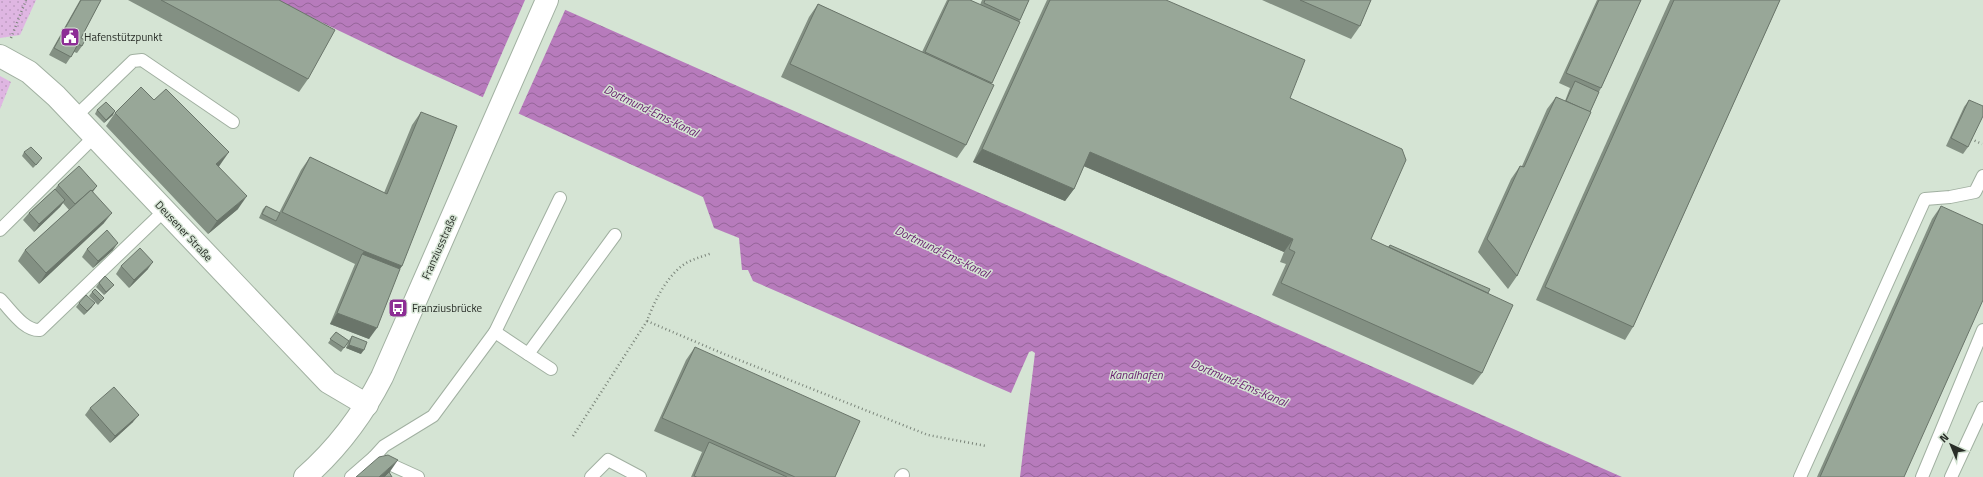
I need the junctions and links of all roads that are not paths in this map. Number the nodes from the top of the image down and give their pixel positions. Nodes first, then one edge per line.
1 (547, 0) edge
2 (1, 57) edge
3 (75, 117) junction
4 (233, 122) dead end
5 (94, 137) junction
6 (1983, 176) edge
7 (1979, 196) edge
8 (560, 198) dead end
9 (165, 210) junction
10 (0, 230) edge
11 (615, 235) dead end
12 (0, 299) edge
13 (1983, 330) edge
14 (495, 332) junction
15 (528, 354) junction
16 (551, 369) dead end
17 (367, 405) junction
18 (1983, 408) edge
19 (374, 457) junction
20 (412, 476) edge
21 (305, 477) edge
22 (351, 477) edge
23 (591, 477) edge
24 (640, 477) edge
25 (1800, 477) edge
26 (1922, 477) edge
27 (1951, 477) edge

1 - 17 main road, Franziusstraße
2 - 3 main road, Deusener Straße
3 - 4 lane
3 - 5 main road, Deusener Straße
5 - 9 main road, Deusener Straße
5 - 10 lane
6 - 7 lane
7 - 25 lane
8 - 14 lane
9 - 12 lane
9 - 17 main road, Deusener Straße
11 - 15 lane
13 - 26 lane
14 - 15 lane
14 - 19 lane
15 - 16 lane
17 - 21 main road, Franziusstraße
18 - 27 lane
19 - 20 lane
19 - 22 lane
23 - 24 lane

